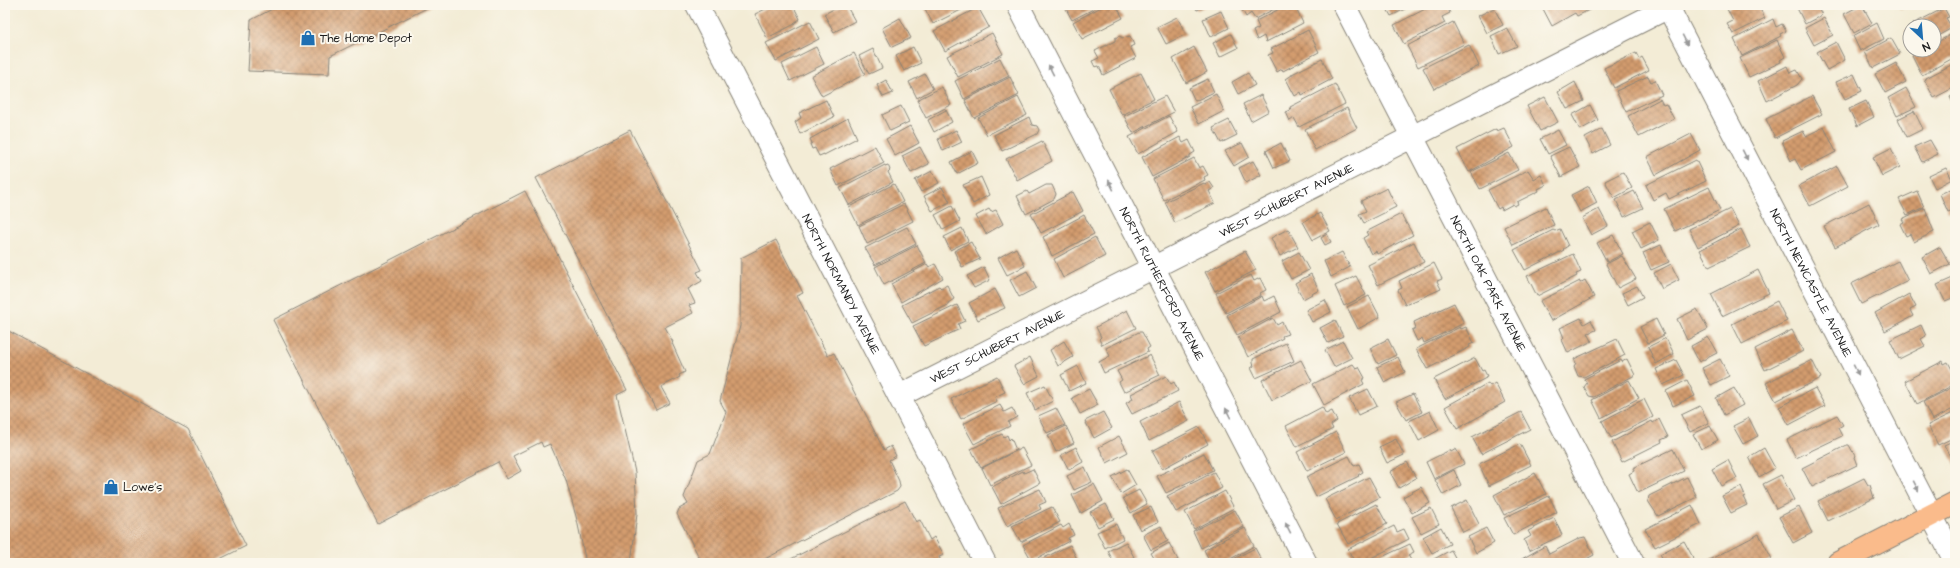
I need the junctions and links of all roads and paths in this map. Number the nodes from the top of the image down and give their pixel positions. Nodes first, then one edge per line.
1 (698, 5) edge
2 (1018, 5) edge
3 (1344, 5) edge
4 (1670, 6) edge
5 (1413, 137) junction
6 (1154, 268) junction
7 (899, 396) junction
8 (1955, 503) edge
9 (1931, 515) junction
10 (1955, 561) edge
11 (985, 563) edge
12 (1306, 563) edge
13 (1633, 563) edge
14 (1838, 563) edge

1 - 7 street, NORTH NORMANDY AVENUE
6 -> 2 street, NORTH RUTHERFORD AVENUE
3 - 5 street, NORTH OAK PARK AVENUE
4 - 5 street, WEST SCHUBERT AVENUE
4 -> 9 street, NORTH NEWCASTLE AVENUE
5 - 6 street, WEST SCHUBERT AVENUE
5 - 13 street, NORTH OAK PARK AVENUE
6 - 7 street, WEST SCHUBERT AVENUE
12 -> 6 street, NORTH RUTHERFORD AVENUE
7 - 11 street, NORTH NORMANDY AVENUE
8 - 9 main road
9 - 10 street, NORTH NEWCASTLE AVENUE
9 - 14 main road

